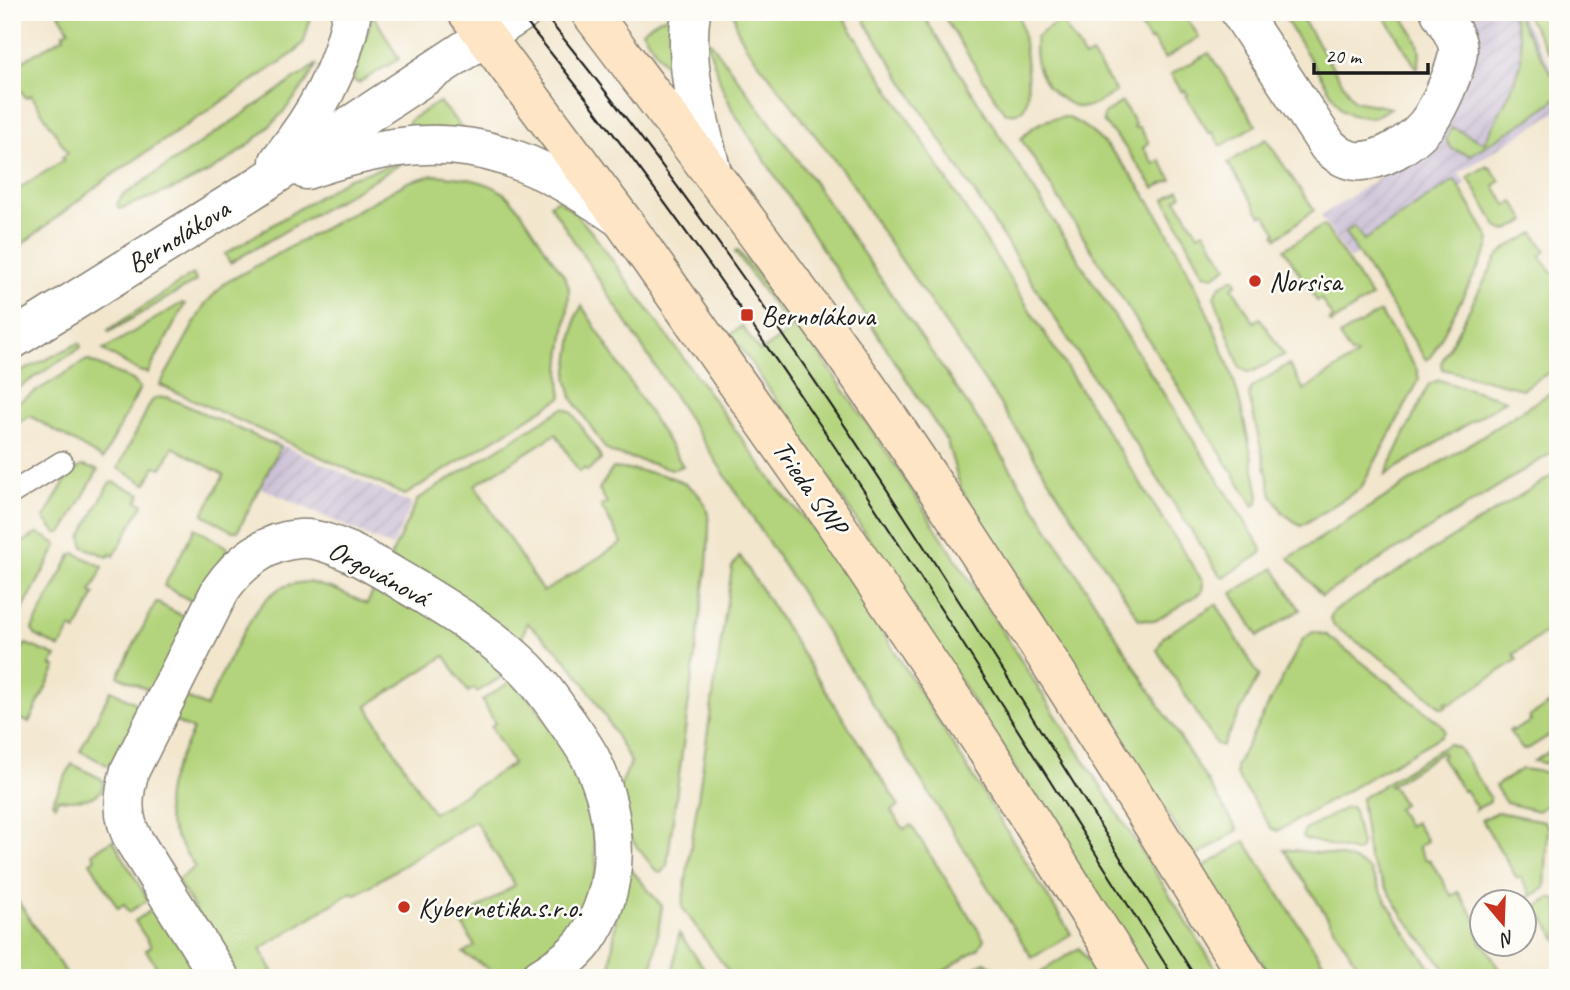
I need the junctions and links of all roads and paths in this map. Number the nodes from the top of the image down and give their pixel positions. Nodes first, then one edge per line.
1 (352, 12) edge
2 (522, 12) edge
3 (590, 12) edge
4 (691, 12) edge
5 (1240, 12) edge
6 (1440, 12) edge
7 (475, 25) edge
8 (712, 172) junction
9 (260, 185) junction
10 (623, 221) junction
11 (12, 340) edge
12 (62, 462) dead end
13 (12, 493) edge
14 (220, 978) edge
15 (540, 978) edge
16 (1130, 978) edge
17 (1248, 978) edge

1 - 9 street
2 - 7 street, Bernolákova
3 - 8 street
4 - 8 street
5 - 6 street
7 - 9 street, Bernolákova
7 - 10 street, Trieda SNP
8 - 17 street
9 - 10 street
9 - 11 street, Bernolákova
10 - 16 street, Trieda SNP
12 - 13 lane
14 - 15 street, Orgovánová

